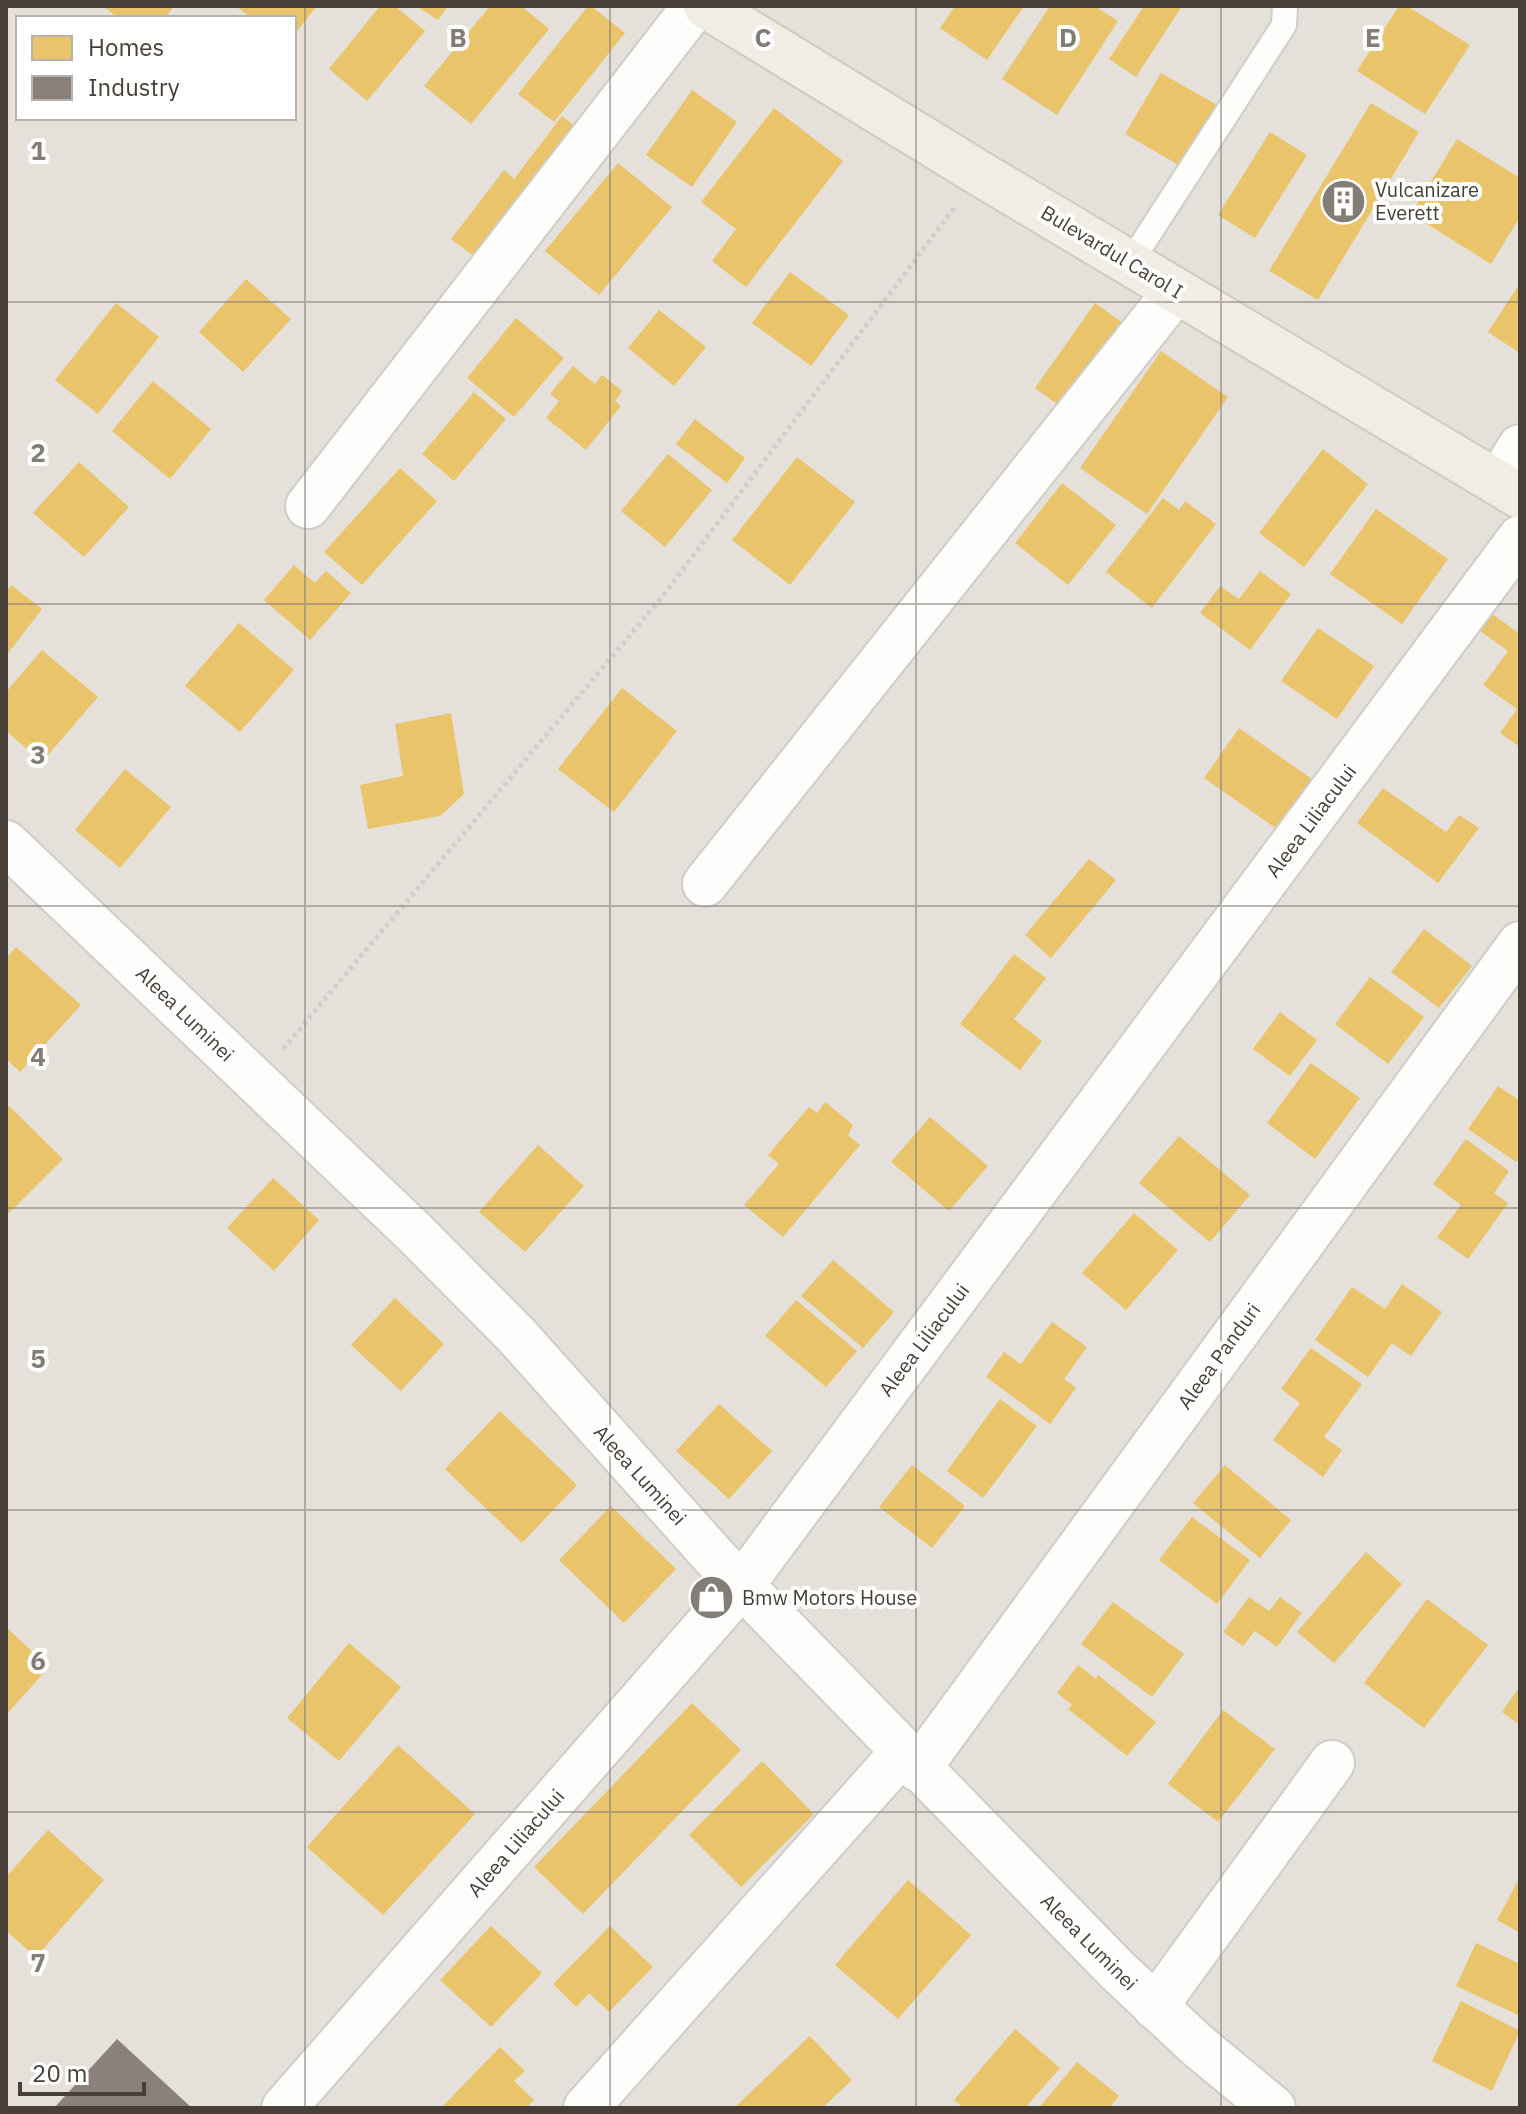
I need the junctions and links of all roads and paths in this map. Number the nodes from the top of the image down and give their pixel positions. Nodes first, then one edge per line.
1 (695, 6) edge
2 (706, 6) edge
3 (1285, 6) edge
4 (979, 173) junction
5 (1130, 263) junction
6 (1176, 291) junction
7 (1513, 475) edge
8 (308, 506) dead end
9 (1520, 538) edge
10 (6, 843) edge
11 (705, 884) dead end
12 (1520, 944) edge
13 (256, 1081) junction
14 (741, 1586) junction
15 (910, 1761) junction
16 (1332, 1763) dead end
17 (1155, 2007) junction
18 (284, 2108) edge
19 (586, 2108) edge
20 (1273, 2108) edge

1 - 8 street
2 - 4 main road, Bulevardul Carol I
3 - 5 lane
4 - 5 main road, Bulevardul Carol I
4 - 13 path
5 - 6 main road, Bulevardul Carol I
6 - 7 main road, Bulevardul Carol I
6 - 11 street
9 - 14 street, Aleea Liliacului
10 - 13 street, Aleea Luminei
12 - 15 street, Aleea Panduri
13 - 14 street, Aleea Luminei
14 - 15 street, Aleea Luminei
14 - 18 street, Aleea Liliacului
15 - 17 street, Aleea Luminei
15 - 19 street, Aleea Panduri
16 - 17 street
17 - 20 street, Aleea Luminei

